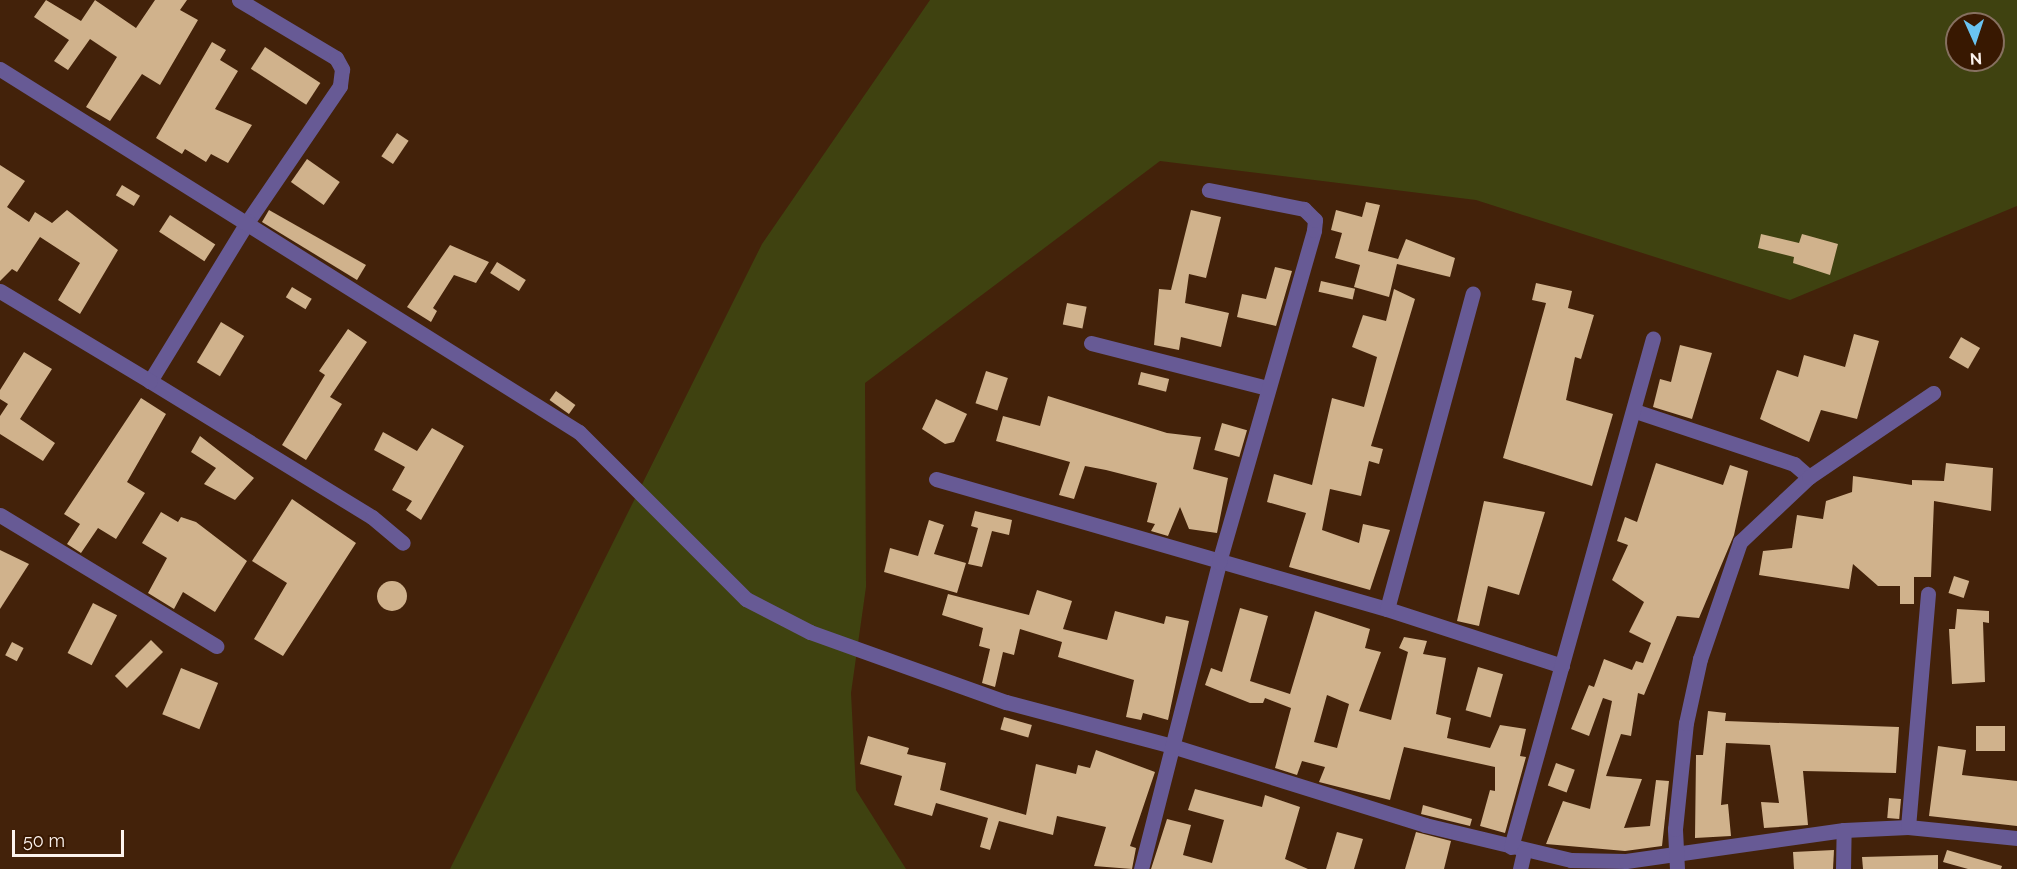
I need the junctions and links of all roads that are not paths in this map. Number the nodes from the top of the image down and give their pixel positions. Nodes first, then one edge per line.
1 (239, 0) edge
2 (0, 69) edge
3 (1209, 190) dead end
4 (248, 221) junction
5 (0, 291) edge
6 (1473, 293) dead end
7 (1653, 338) dead end
8 (1091, 344) dead end
9 (150, 381) junction
10 (1267, 388) junction
11 (1932, 393) dead end
12 (1635, 411) junction
13 (1809, 477) junction
14 (936, 479) dead end
15 (0, 515) edge
16 (403, 543) dead end
17 (1219, 562) junction
18 (1928, 594) dead end
19 (1387, 609) junction
20 (216, 646) dead end
21 (1562, 666) junction
22 (1172, 746) junction
23 (1908, 827) junction
24 (1844, 830) junction
25 (2017, 838) edge
26 (1518, 849) junction
27 (1677, 862) edge
28 (1141, 869) edge
29 (1520, 869) edge
30 (1843, 869) edge

1 - 4 street
2 - 4 street
3 - 10 street
4 - 9 street
4 - 22 street
5 - 9 street
6 - 19 street
7 - 12 street
8 - 10 street
9 - 16 street
10 - 17 street
11 - 13 street
12 - 13 street
12 - 21 street
13 - 27 street
14 - 17 street
15 - 20 street
17 - 19 street
17 - 22 street
18 - 23 street
19 - 21 street
21 - 26 street
22 - 26 street
22 - 28 street
23 - 24 street
23 - 25 street
24 - 27 street
24 - 30 street
26 - 27 street
26 - 29 street

